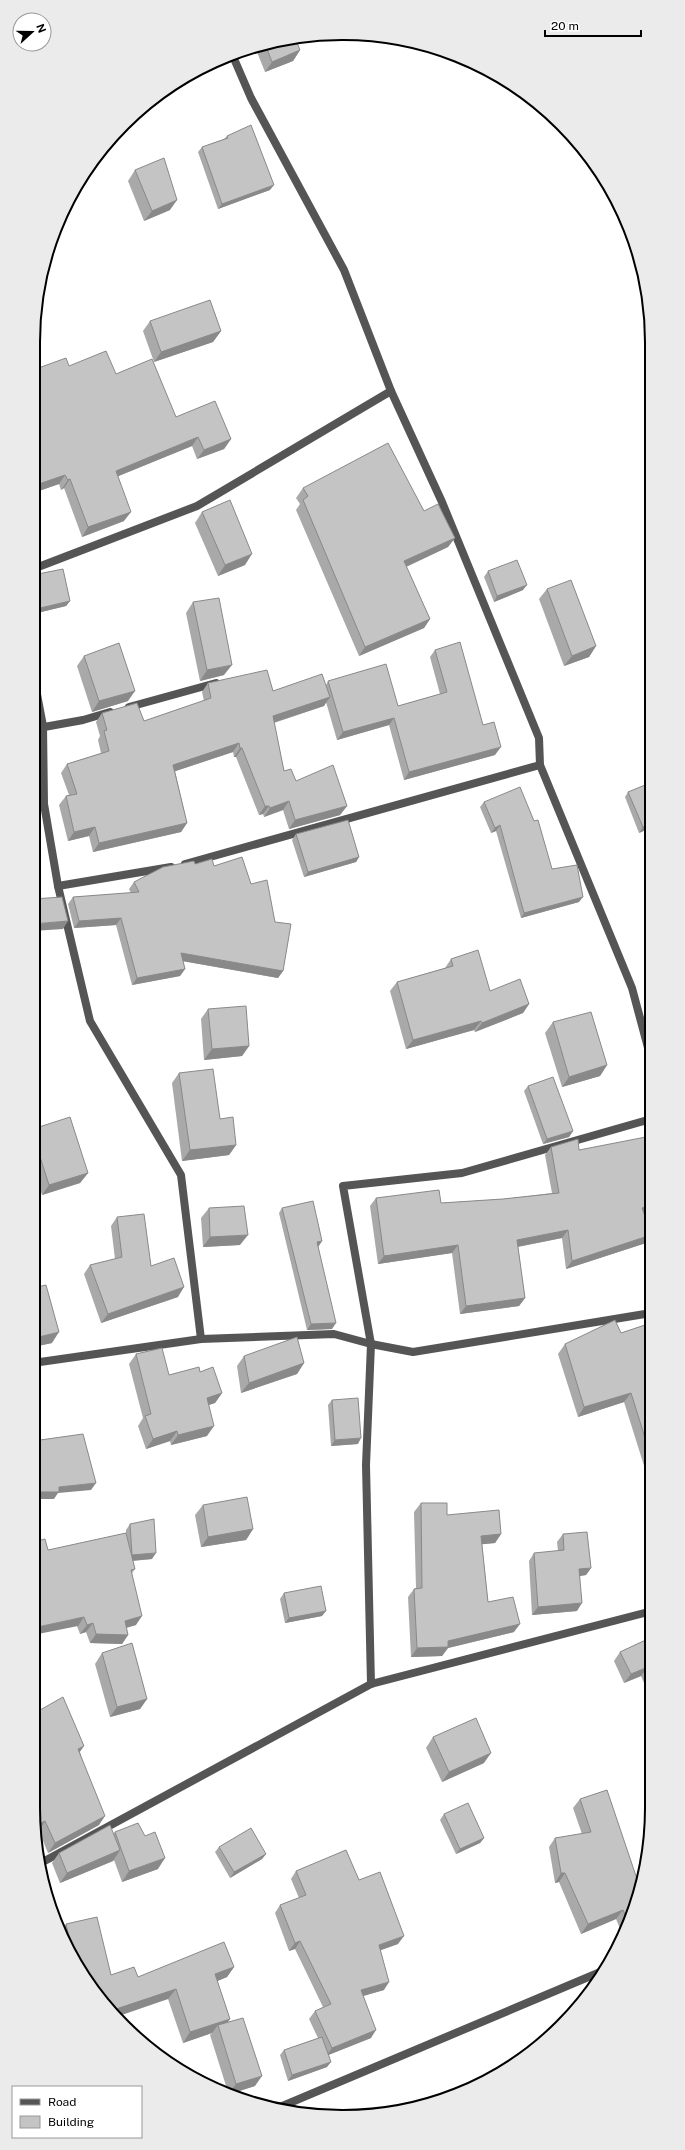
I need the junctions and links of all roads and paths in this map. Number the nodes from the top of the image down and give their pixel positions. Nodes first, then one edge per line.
1 (235, 60) edge
2 (391, 391) junction
3 (40, 566) edge
4 (228, 680) edge
5 (40, 710) edge
6 (43, 726) junction
7 (40, 727) edge
8 (540, 765) junction
9 (58, 886) junction
10 (645, 1037) edge
11 (645, 1121) edge
12 (645, 1314) edge
13 (201, 1339) junction
14 (371, 1344) junction
15 (40, 1362) edge
16 (645, 1613) edge
17 (371, 1684) junction
18 (45, 1860) edge
19 (591, 1979) edge
20 (288, 2105) edge

1 - 2 street
2 - 3 street
2 - 8 street
4 - 6 street
5 - 6 street
6 - 7 street
6 - 9 street
8 - 9 street
8 - 10 street
9 - 13 street
11 - 14 street
12 - 14 street
13 - 14 street
13 - 15 street
14 - 17 street
16 - 17 street
17 - 18 street
19 - 20 street

